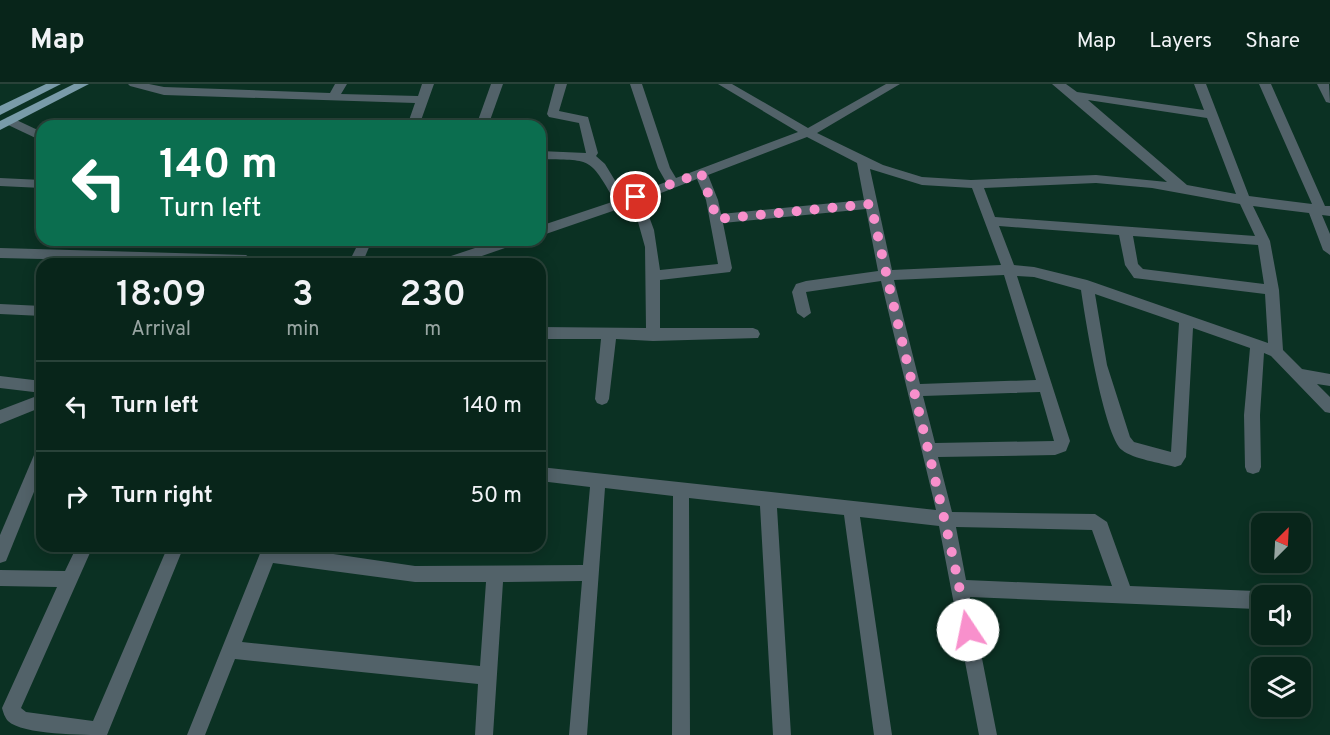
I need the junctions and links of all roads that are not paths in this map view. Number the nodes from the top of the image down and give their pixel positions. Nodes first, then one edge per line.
1 (55, 84) edge
2 (83, 84) edge
3 (134, 84) edge
4 (341, 84) edge
5 (428, 84) edge
6 (497, 84) edge
7 (561, 84) edge
8 (636, 84) edge
9 (724, 84) edge
10 (894, 84) edge
11 (1058, 84) edge
12 (1072, 84) edge
13 (1200, 84) edge
14 (1264, 84) edge
15 (1323, 84) edge
16 (268, 89) edge
17 (334, 97) junction
18 (1077, 97) junction
19 (1330, 99) edge
20 (423, 100) junction
21 (0, 111) edge
22 (1213, 115) junction
23 (415, 120) edge
24 (484, 120) edge
25 (5, 123) edge
26 (809, 132) junction
27 (36, 135) edge
28 (546, 155) edge
29 (589, 157) junction
30 (862, 160) junction
31 (701, 173) junction
32 (0, 182) edge
33 (673, 183) junction
34 (976, 183) junction
35 (36, 184) edge
36 (1182, 188) junction
37 (636, 197) junction
38 (1244, 200) junction
39 (622, 203) junction
40 (871, 204) junction
41 (1322, 210) edge
42 (717, 219) junction
43 (990, 221) junction
44 (546, 229) edge
45 (1125, 231) junction
46 (1264, 241) junction
47 (497, 246) edge
48 (486, 250) junction
49 (1330, 250) edge
50 (0, 253) edge
51 (176, 258) edge
52 (462, 258) edge
53 (488, 258) edge
54 (1009, 270) junction
55 (886, 275) junction
56 (653, 276) junction
57 (1087, 285) junction
58 (1272, 290) junction
59 (0, 309) edge
60 (36, 311) edge
61 (804, 314) dead end
62 (1186, 320) junction
63 (546, 333) edge
64 (609, 334) junction
65 (753, 334) dead end
66 (653, 335) junction
67 (1257, 345) junction
68 (1276, 352) junction
69 (1298, 374) junction
70 (1330, 380) edge
71 (0, 382) edge
72 (36, 386) edge
73 (1045, 386) junction
74 (914, 390) junction
75 (602, 399) dead end
76 (36, 402) edge
77 (1330, 407) edge
78 (0, 417) edge
79 (928, 450) junction
80 (1253, 466) dead end
81 (36, 468) edge
82 (546, 475) edge
83 (598, 481) junction
84 (681, 491) junction
85 (768, 500) junction
86 (851, 509) junction
87 (946, 519) junction
88 (82, 552) edge
89 (173, 552) edge
90 (268, 552) edge
91 (281, 552) edge
92 (0, 555) edge
93 (591, 573) junction
94 (495, 574) junction
95 (0, 578) edge
96 (70, 579) junction
97 (959, 588) junction
98 (1124, 595) junction
99 (1251, 600) edge
100 (230, 650) junction
101 (489, 676) junction
102 (98, 733) edge
103 (196, 735) edge
104 (484, 735) edge
105 (578, 735) edge
106 (681, 735) edge
107 (782, 735) edge
108 (883, 735) edge
109 (988, 735) edge

1 - 21 main road
2 - 25 main road
3 - 16 street
4 - 17 street
5 - 20 street
6 - 24 street
7 - 29 street
8 - 33 street
9 - 26 street
10 - 26 street
11 - 18 street
12 - 18 street
13 - 22 street
14 - 41 street
15 - 19 street
16 - 17 street
17 - 20 street
18 - 22 street
18 - 36 street
20 - 23 street
22 - 38 street
25 - 27 street
26 - 30 street
26 - 31 street
28 - 29 street
29 - 39 street
30 - 34 street
30 - 40 street
31 - 33 street
31 - 42 street
32 - 35 street
33 - 37 street
34 - 36 street
34 - 43 street
36 - 38 street
37 - 39 street
37 - 56 street
38 - 41 street
38 - 46 street
39 - 44 street
40 - 42 street
40 - 55 street
41 - 49 street
42 - 56 street
43 - 45 street
43 - 54 street
45 - 46 street
45 - 58 street
46 - 58 street
47 - 48 street
48 - 52 street
48 - 53 street
50 - 51 street
54 - 55 street
54 - 57 street
54 - 73 street
55 - 61 street
55 - 74 street
56 - 66 street
57 - 62 street
57 - 62 street
58 - 68 street
59 - 60 street
62 - 67 street
63 - 64 street
64 - 66 street
64 - 75 street
65 - 66 street
67 - 68 street
67 - 80 street
68 - 69 street
69 - 70 street
69 - 77 street
71 - 72 street
73 - 74 street
73 - 79 street
74 - 79 street
76 - 78 street
79 - 87 street
81 - 92 street
82 - 83 street
83 - 84 street
83 - 93 street
84 - 85 street
84 - 106 street
85 - 86 street
85 - 107 street
86 - 87 street
86 - 108 street
87 - 97 street
87 - 98 street
88 - 96 street
89 - 102 street
90 - 100 street
91 - 94 street
93 - 94 street
93 - 105 street
94 - 101 street
95 - 96 street
96 - 102 street
97 - 98 street
97 - 109 street
98 - 99 street
100 - 101 street
100 - 103 street
101 - 104 street

